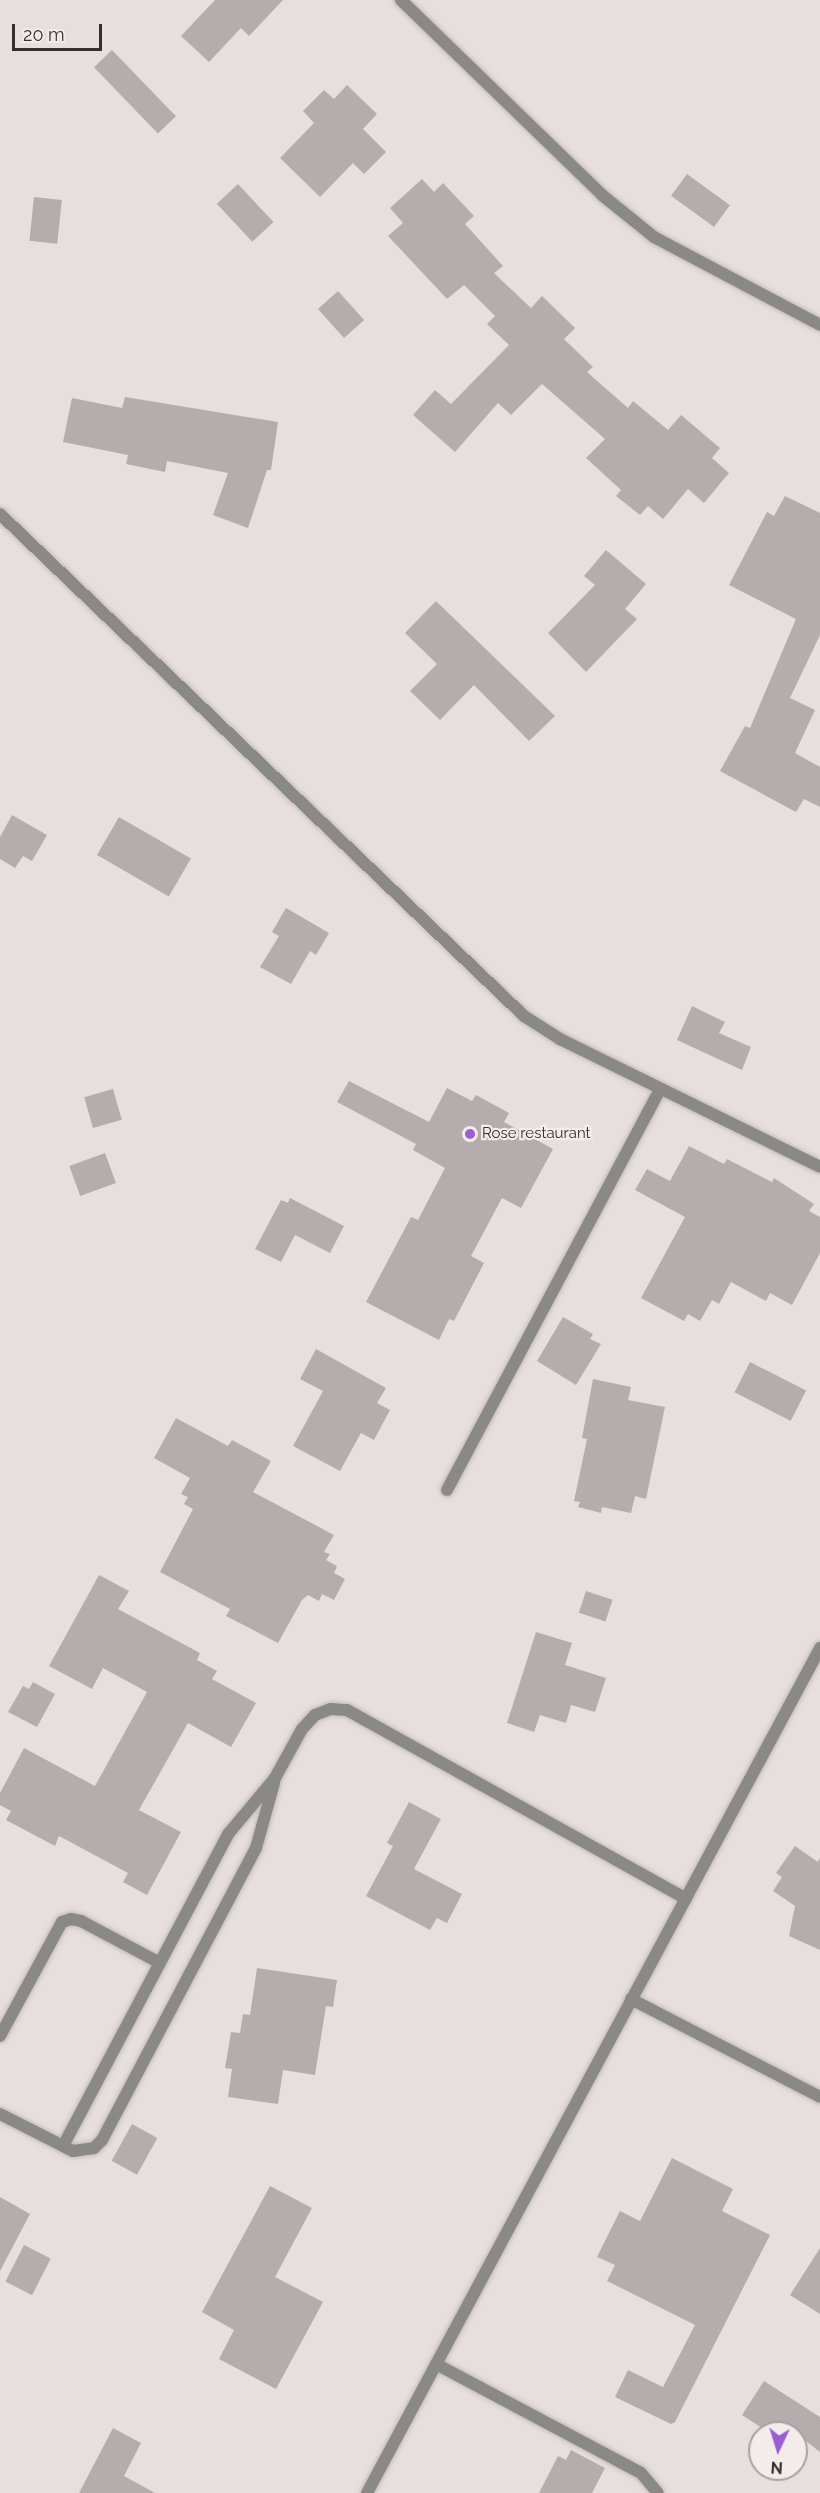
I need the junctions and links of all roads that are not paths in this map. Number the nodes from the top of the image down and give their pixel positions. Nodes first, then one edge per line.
1 (401, 0) edge
2 (820, 325) edge
3 (0, 514) edge
4 (660, 1089) junction
5 (820, 1167) edge
6 (447, 1490) dead end
7 (820, 1648) edge
8 (275, 1778) junction
9 (686, 1899) junction
10 (160, 1963) junction
11 (632, 1999) junction
12 (0, 2036) edge
13 (820, 2097) edge
14 (0, 2114) edge
15 (63, 2146) junction
16 (436, 2364) junction
17 (367, 2493) edge
18 (658, 2493) edge

1 - 2 street
3 - 4 street
4 - 5 street
4 - 6 street
7 - 9 street
8 - 9 street
8 - 10 street
8 - 15 street
9 - 11 street
10 - 12 street
10 - 15 street
11 - 13 street
11 - 16 street
14 - 15 street
16 - 17 street
16 - 18 street

